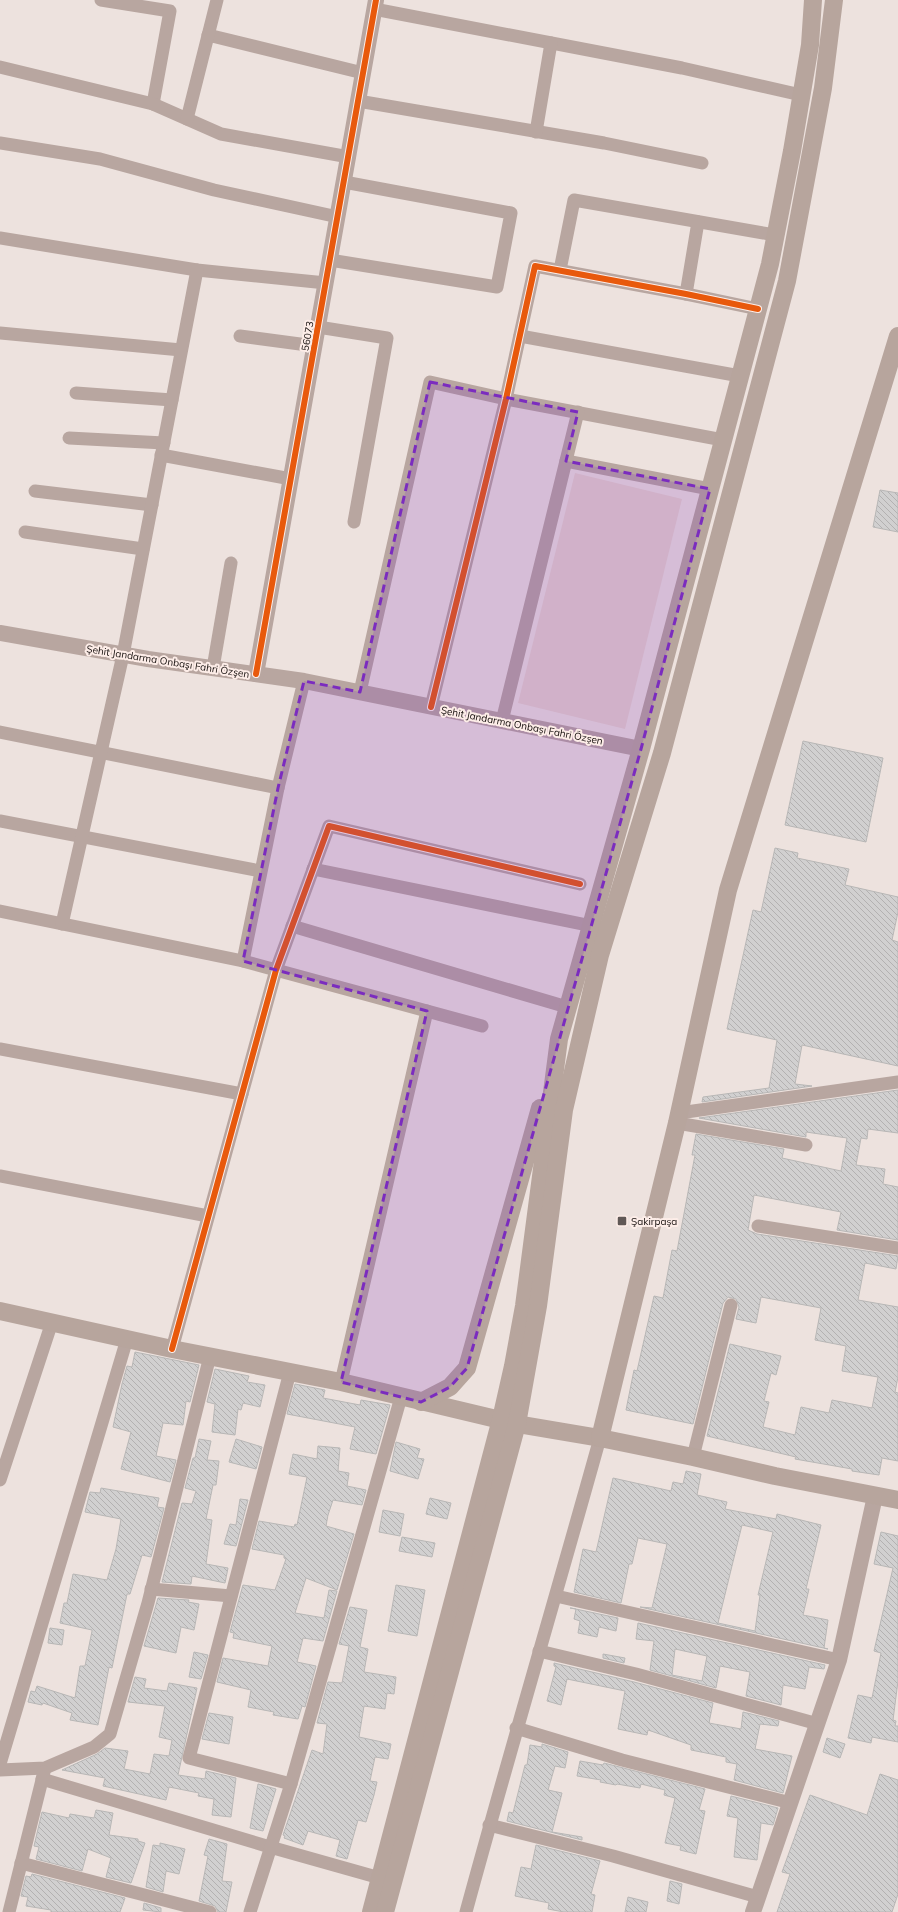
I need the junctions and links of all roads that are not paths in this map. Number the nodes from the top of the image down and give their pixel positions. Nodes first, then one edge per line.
1 (101, 0) edge
2 (216, 0) edge
3 (813, 0) edge
4 (834, 0) edge
5 (374, 2) edge
6 (208, 35) junction
7 (551, 43) junction
8 (0, 67) edge
9 (363, 73) junction
10 (802, 95) junction
11 (358, 101) junction
12 (154, 104) junction
13 (188, 119) junction
14 (536, 132) junction
15 (0, 143) edge
16 (349, 157) junction
17 (702, 163) dead end
18 (344, 182) junction
19 (338, 218) junction
20 (698, 222) junction
21 (775, 235) junction
22 (0, 238) edge
23 (330, 260) junction
24 (197, 270) junction
25 (560, 270) junction
26 (326, 283) junction
27 (686, 294) junction
28 (758, 309) junction
29 (318, 327) junction
30 (0, 333) edge
31 (240, 336) dead end
32 (520, 336) junction
33 (898, 336) edge
34 (315, 346) junction
35 (181, 350) junction
36 (740, 376) junction
37 (76, 393) dead end
38 (506, 398) junction
39 (172, 400) junction
40 (578, 412) junction
41 (69, 438) dead end
42 (723, 440) junction
43 (162, 449) junction
44 (566, 461) junction
45 (291, 479) junction
46 (710, 488) junction
47 (35, 491) dead end
48 (152, 504) junction
49 (354, 522) dead end
50 (25, 532) dead end
51 (143, 549) junction
52 (231, 563) dead end
53 (0, 634) edge
54 (123, 655) junction
55 (213, 668) junction
56 (256, 674) junction
57 (304, 681) junction
58 (360, 692) junction
59 (431, 707) junction
60 (502, 721) junction
61 (0, 732) edge
62 (641, 749) junction
63 (101, 752) junction
64 (278, 788) junction
65 (0, 821) edge
66 (82, 837) junction
67 (313, 869) junction
68 (260, 871) junction
69 (580, 884) dead end
70 (0, 911) edge
71 (62, 924) junction
72 (292, 926) junction
73 (592, 926) junction
74 (243, 961) junction
75 (276, 970) junction
76 (567, 1007) junction
77 (427, 1011) junction
78 (482, 1026) dead end
79 (559, 1039) junction
80 (0, 1049) edge
81 (898, 1082) edge
82 (242, 1094) junction
83 (678, 1118) junction
84 (806, 1146) dead end
85 (0, 1176) edge
86 (208, 1216) junction
87 (758, 1226) dead end
88 (898, 1248) edge
89 (732, 1305) dead end
90 (0, 1311) edge
91 (52, 1322) junction
92 (126, 1338) junction
93 (172, 1349) junction
94 (210, 1356) junction
95 (290, 1372) junction
96 (341, 1382) junction
97 (401, 1397) junction
98 (421, 1402) junction
99 (509, 1421) junction
100 (600, 1438) junction
101 (693, 1457) junction
102 (0, 1478) edge
103 (875, 1496) junction
104 (898, 1500) edge
105 (151, 1589) junction
106 (231, 1596) junction
107 (556, 1596) junction
108 (539, 1651) junction
109 (839, 1660) junction
110 (818, 1724) junction
111 (516, 1728) junction
112 (0, 1764) edge
113 (0, 1770) edge
114 (44, 1774) junction
115 (291, 1784) junction
116 (790, 1803) junction
117 (489, 1825) junction
118 (270, 1847) junction
119 (21, 1864) junction
120 (380, 1878) junction
121 (758, 1897) junction
122 (469, 1911) edge
123 (9, 1912) edge
124 (210, 1912) edge
125 (250, 1912) edge
126 (371, 1912) edge
127 (385, 1912) edge
128 (753, 1912) edge

1 - 12 street
2 - 6 street
3 - 10 main road
4 - 99 main road
5 - 7 street
5 - 9 street, 56073
6 - 9 street
6 - 13 street
7 - 10 street
7 - 14 street
8 - 12 street
9 - 11 street, 56073
10 - 21 main road
11 - 14 street
11 - 16 street, 56073
12 - 13 street
13 - 16 street
14 - 17 street
15 - 19 street
16 - 18 street, 56073
18 - 19 street, 56073
18 - 23 street
19 - 23 street, 56073
20 - 21 street
20 - 25 street
20 - 27 street
21 - 28 main road
22 - 24 street
23 - 26 street, 56073
24 - 26 street
24 - 35 street
25 - 27 street
25 - 32 street
26 - 29 street, 56073
27 - 28 street
28 - 36 main road
29 - 34 street, 56073
29 - 49 street
30 - 35 street
31 - 34 street
32 - 36 street
32 - 38 street
33 - 83 main road
34 - 45 street, 56073
35 - 39 street
36 - 42 main road
37 - 39 street
38 - 40 street
38 - 58 street
38 - 59 street
39 - 43 street
40 - 42 street
40 - 44 street
41 - 43 street
42 - 46 main road
43 - 45 street
43 - 48 street
44 - 46 street
44 - 60 street
45 - 56 street, 56073
46 - 62 main road
47 - 48 street
48 - 51 street
50 - 51 street
51 - 54 street
52 - 55 street
53 - 54 street, Şehit Jandarma Onbaşı Fahri Özşen
54 - 55 street, Şehit Jandarma Onbaşı Fahri Özşen
54 - 63 street
55 - 56 street, Şehit Jandarma Onbaşı Fahri Özşen
56 - 57 street, Şehit Jandarma Onbaşı Fahri Özşen
57 - 58 street, Şehit Jandarma Onbaşı Fahri Özşen
57 - 64 street
58 - 59 street, Şehit Jandarma Onbaşı Fahri Özşen
59 - 60 street, Şehit Jandarma Onbaşı Fahri Özşen
60 - 62 street, Şehit Jandarma Onbaşı Fahri Özşen
61 - 63 street
62 - 73 main road
63 - 64 street
63 - 66 street
64 - 68 street
65 - 66 street
66 - 68 street
66 - 71 street
67 - 69 street
67 - 72 street
67 - 73 street
68 - 74 street
70 - 71 street
71 - 74 street
72 - 75 street
72 - 76 street
73 - 76 main road
74 - 75 street
75 - 77 street
75 - 82 street
76 - 79 main road
77 - 78 street
77 - 96 street
79 - 98 main road
79 - 99 main road
80 - 82 street
81 - 83 street
82 - 86 street
83 - 84 street
83 - 100 main road
85 - 86 street
86 - 93 street
87 - 88 street
89 - 101 street
90 - 91 main road
91 - 92 main road
91 - 102 street
92 - 93 main road
92 - 112 street
93 - 94 main road
94 - 95 main road
94 - 105 street
95 - 96 main road
95 - 106 street
96 - 97 main road
97 - 98 main road
97 - 115 street
98 - 99 main road
99 - 100 main road
99 - 120 main road
99 - 127 main road
100 - 101 main road
100 - 107 street
101 - 103 main road
103 - 104 main road
103 - 109 street
105 - 106 street
105 - 114 street
106 - 115 street
107 - 108 street
107 - 109 street
108 - 110 street
108 - 111 street
109 - 110 street
110 - 116 street
111 - 116 street
111 - 117 street
113 - 114 street
114 - 118 street
114 - 119 street
115 - 118 street
116 - 121 street
117 - 121 street
117 - 122 street
118 - 120 street
118 - 125 street
119 - 123 street
119 - 124 street
120 - 126 main road
121 - 128 street

